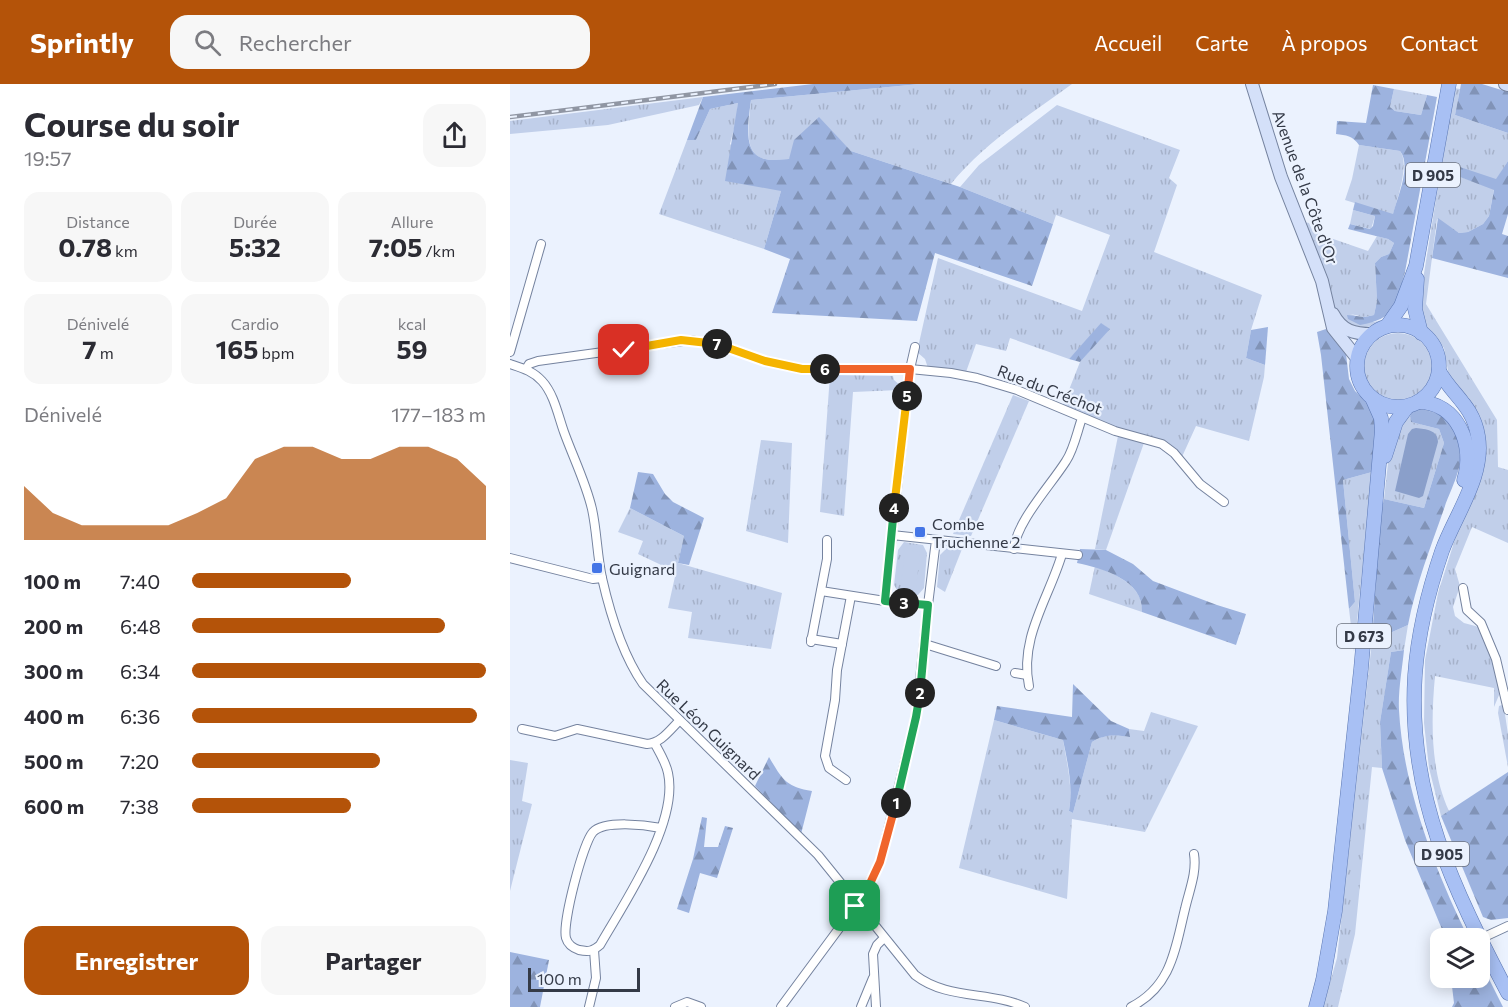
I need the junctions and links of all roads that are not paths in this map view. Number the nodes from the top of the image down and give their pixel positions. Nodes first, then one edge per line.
1 (1252, 84) edge
2 (1449, 84) edge
3 (541, 244) dead end
4 (1416, 266) junction
5 (1327, 302) junction
6 (1388, 326) junction
7 (1421, 333) junction
8 (1372, 334) junction
9 (915, 347) dead end
10 (510, 352) edge
11 (1357, 358) junction
12 (510, 364) edge
13 (526, 369) junction
14 (910, 369) junction
15 (1439, 371) junction
16 (1373, 400) junction
17 (1412, 404) junction
18 (1082, 418) junction
19 (1377, 484) junction
20 (1224, 502) dead end
21 (1453, 523) junction
22 (892, 535) junction
23 (826, 540) dead end
24 (936, 540) junction
25 (1014, 549) junction
26 (1062, 554) junction
27 (1078, 555) dead end
28 (510, 558) edge
29 (602, 578) junction
30 (1463, 588) dead end
31 (820, 591) junction
32 (851, 596) junction
33 (885, 601) junction
34 (928, 605) junction
35 (842, 644) junction
36 (925, 644) junction
37 (996, 666) dead end
38 (1015, 673) dead end
39 (1027, 675) junction
40 (1029, 686) dead end
41 (1508, 710) edge
42 (679, 721) junction
43 (522, 729) dead end
44 (655, 744) junction
45 (846, 780) dead end
46 (661, 828) junction
47 (1194, 854) dead end
48 (857, 903) junction
49 (1508, 926) edge
50 (1475, 928) edge
51 (1490, 934) edge
52 (884, 938) junction
53 (594, 950) junction
54 (1490, 958) edge
55 (874, 975) junction
56 (1508, 993) edge
57 (589, 1007) edge
58 (675, 1007) edge
59 (701, 1007) edge
60 (781, 1007) edge
61 (861, 1007) edge
62 (876, 1007) edge
63 (1025, 1007) edge
64 (1131, 1007) edge
65 (1316, 1007) edge

1 - 5 main road, Avenue de la Côte d'Or
2 - 4 main road, D 905
3 - 10 street
4 - 6 main road, D 905
4 - 7 main road, D 905
5 - 8 main road, Avenue de la Côte d'Or
5 - 11 main road, Avenue de la Côte d'Or
6 - 7 main road
6 - 8 main road
7 - 15 main road
8 - 11 main road
9 - 14 street
11 - 16 main road
12 - 13 street, Rue Léon Guignard
13 - 14 street, Rue du Créchot
13 - 29 street, Rue Léon Guignard
14 - 18 street, Rue du Créchot
14 - 22 street
15 - 17 main road
15 - 21 main road, D 905
16 - 17 main road
16 - 19 main road, D 673
17 - 19 main road, D 673
17 - 21 main road, D 905
18 - 20 street, Rue du Créchot
18 - 25 street
19 - 65 main road, D 673
21 - 50 main road, D 905
22 - 24 street
22 - 33 street
23 - 31 street
24 - 25 street
24 - 34 street
25 - 26 street
26 - 27 street
26 - 39 street
28 - 29 street
29 - 42 street, Rue Léon Guignard
30 - 41 street
31 - 32 street
31 - 35 street
32 - 33 street
32 - 35 street
33 - 34 street
34 - 36 street
35 - 45 street
36 - 37 street
36 - 48 street
38 - 39 street
39 - 40 street
42 - 44 street
42 - 48 street, Rue Léon Guignard
43 - 44 street
44 - 46 street
46 - 53 street
46 - 53 street
47 - 64 street
48 - 52 street, Rue Léon Guignard
48 - 60 street
49 - 51 street
52 - 55 street
52 - 63 street, Rue Léon Guignard
53 - 57 street
54 - 56 main road, D 905
55 - 61 street
55 - 62 street
58 - 59 street

